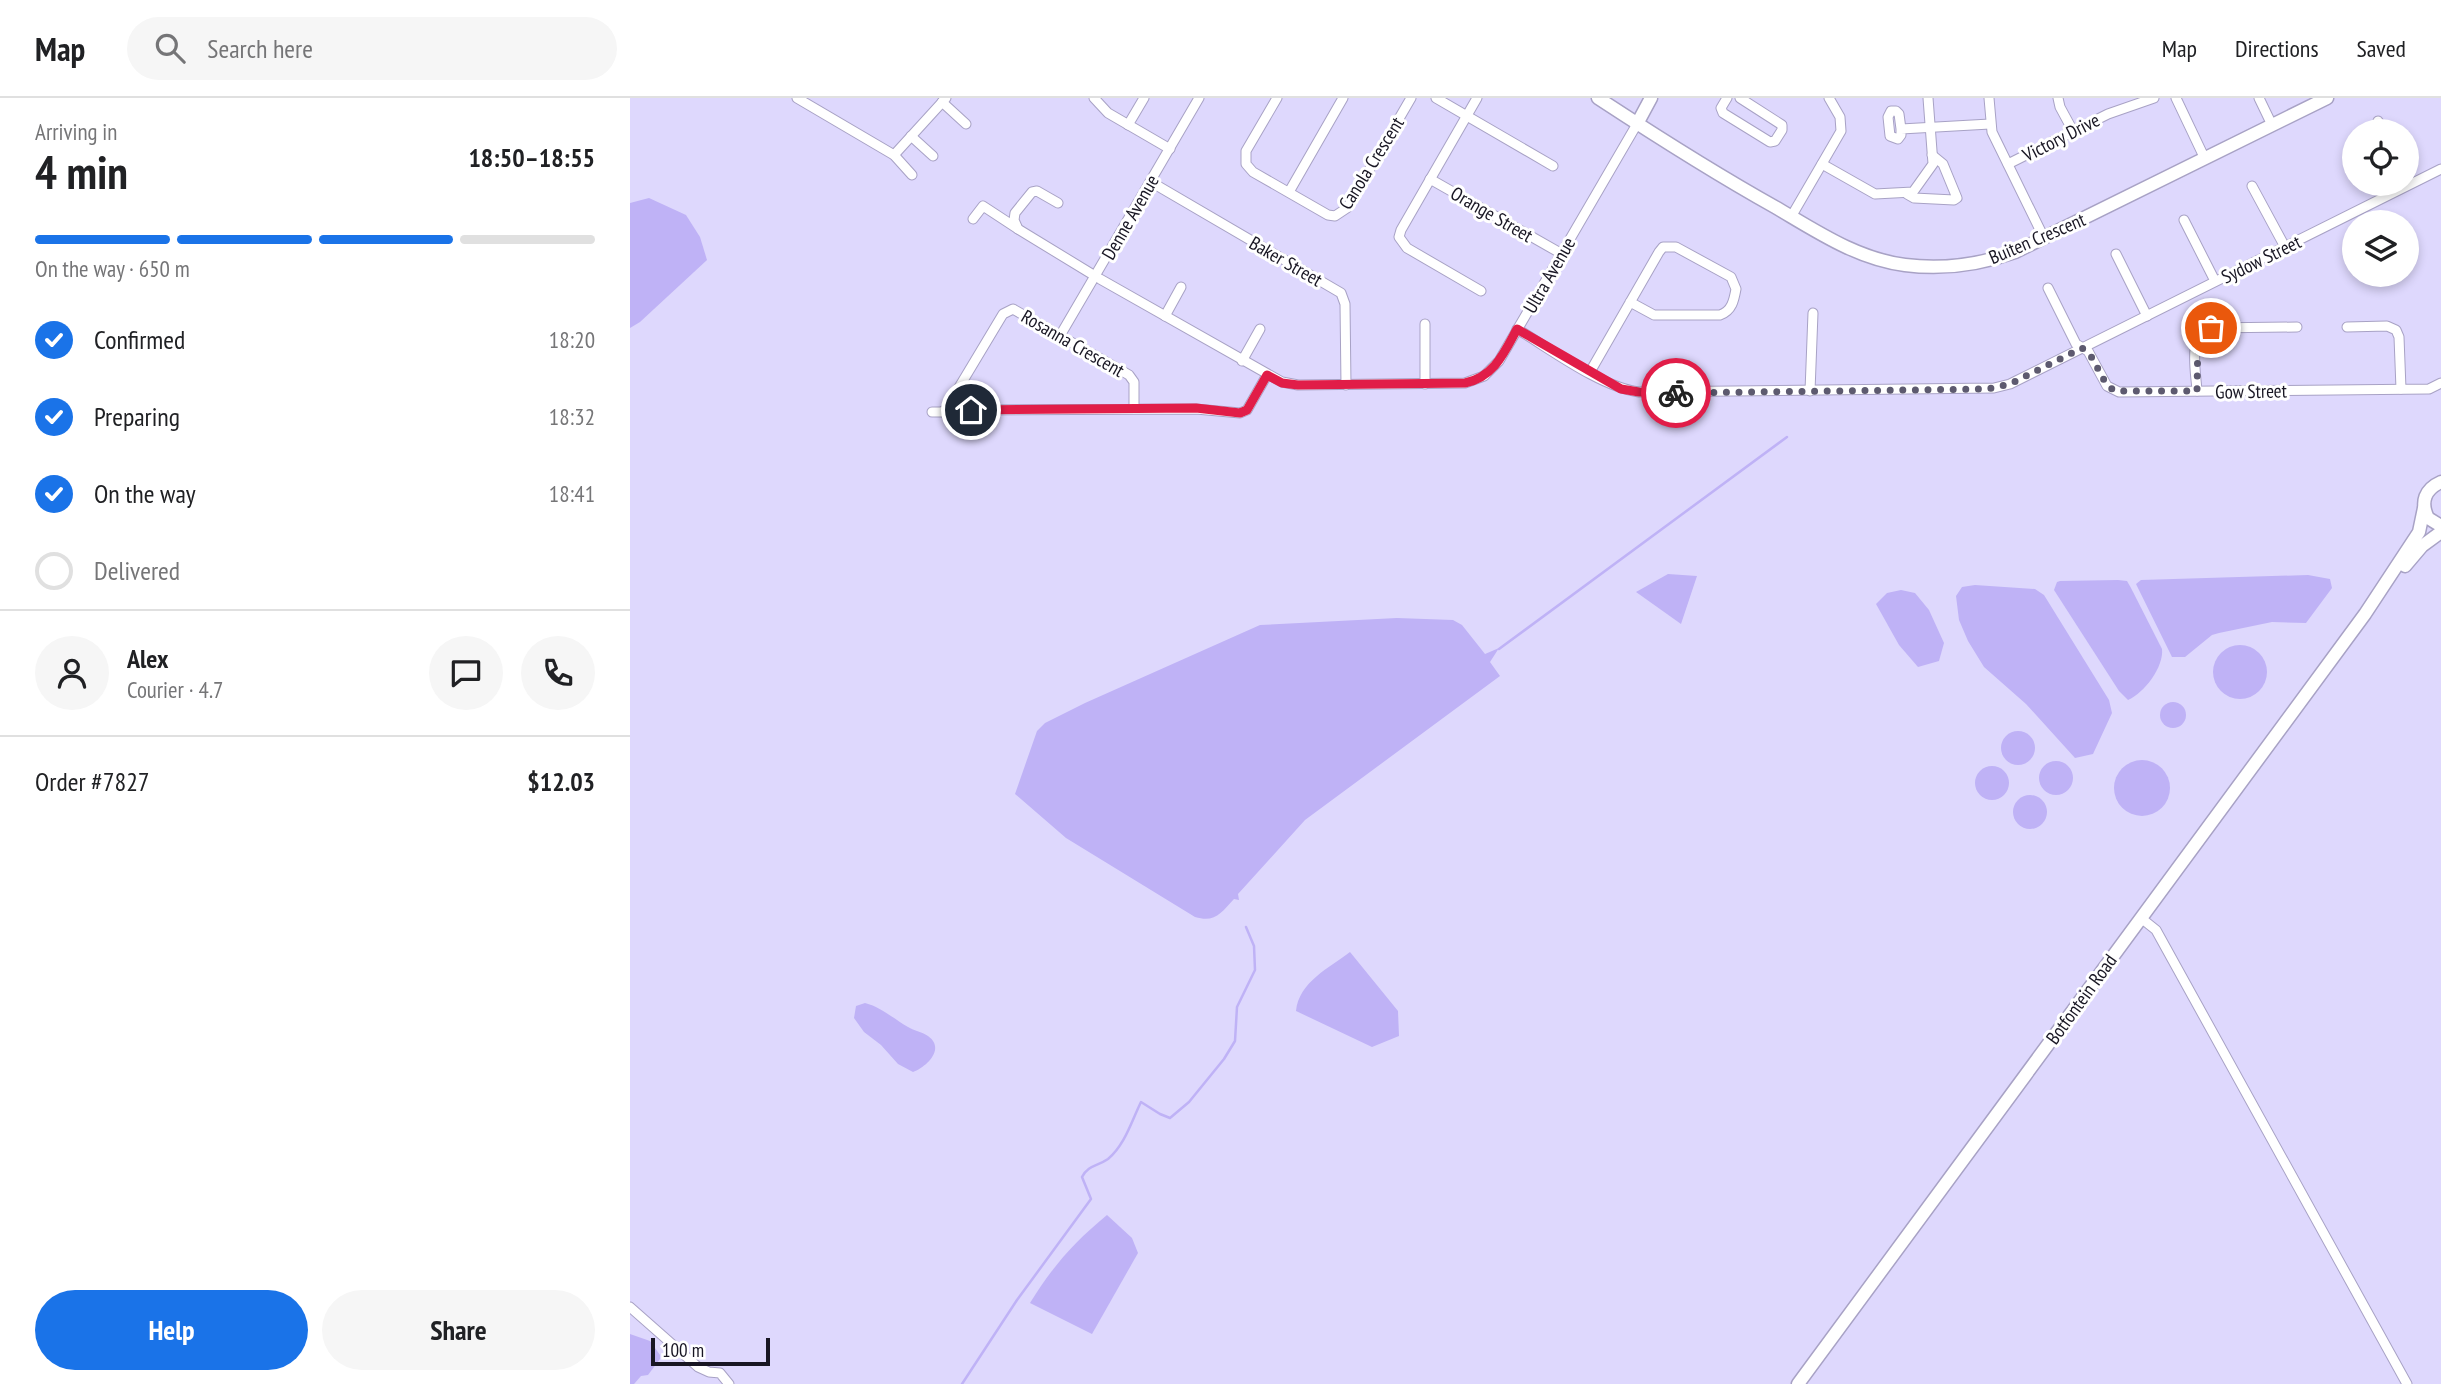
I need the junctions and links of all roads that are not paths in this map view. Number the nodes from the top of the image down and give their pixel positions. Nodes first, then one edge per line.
1 (797, 98) edge
2 (1094, 98) edge
3 (1143, 98) edge
4 (1199, 98) edge
5 (1277, 98) edge
6 (1343, 98) edge
7 (1411, 98) edge
8 (1436, 98) edge
9 (1477, 98) edge
10 (1598, 98) edge
11 (1651, 98) edge
12 (1727, 98) edge
13 (1740, 98) edge
14 (1829, 98) edge
15 (1928, 98) edge
16 (1989, 98) edge
17 (2058, 98) edge
18 (2154, 98) edge
19 (2176, 98) edge
20 (2259, 98) edge
21 (2327, 98) edge
22 (944, 100) edge
23 (1466, 116) junction
24 (966, 124) dead end
25 (1637, 124) junction
26 (1990, 124) junction
27 (1128, 125) junction
28 (2272, 125) junction
29 (1930, 128) junction
30 (1901, 130) dead end
31 (2073, 131) junction
32 (911, 136) junction
33 (1170, 149) junction
34 (894, 155) junction
35 (1932, 155) junction
36 (933, 156) dead end
37 (2205, 159) junction
38 (1822, 164) junction
39 (2008, 164) junction
40 (1553, 166) dead end
41 (2441, 169) edge
42 (912, 175) dead end
43 (2419, 177) edge
44 (1430, 178) junction
45 (1151, 182) junction
46 (2252, 186) dead end
47 (1289, 192) junction
48 (1907, 194) junction
49 (2379, 196) edge
50 (1058, 204) dead end
51 (1791, 217) junction
52 (974, 219) dead end
53 (2185, 220) dead end
54 (1018, 229) junction
55 (2044, 238) junction
56 (2285, 247) junction
57 (1562, 254) junction
58 (2116, 254) dead end
59 (1096, 275) junction
60 (2215, 281) junction
61 (1181, 286) dead end
62 (2048, 288) dead end
63 (1481, 291) dead end
64 (1630, 302) junction
65 (1812, 313) dead end
66 (1165, 316) junction
67 (2147, 316) junction
68 (1425, 324) dead end
69 (2297, 327) dead end
70 (2347, 327) dead end
71 (1260, 329) dead end
72 (1517, 329) junction
73 (1061, 334) junction
74 (2082, 348) junction
75 (1242, 361) junction
76 (1590, 372) junction
77 (1267, 375) junction
78 (2441, 383) edge
79 (1425, 384) junction
80 (1346, 385) junction
81 (2401, 389) junction
82 (1810, 391) junction
83 (2197, 391) junction
84 (958, 404) junction
85 (1134, 409) junction
86 (932, 412) dead end
87 (2441, 482) edge
88 (2424, 508) junction
89 (2441, 529) edge
90 (2365, 614) junction
91 (2141, 918) junction
92 (630, 1307) edge
93 (729, 1384) edge
94 (1798, 1384) edge
95 (2407, 1384) edge

1 - 34 street
2 - 27 street
3 - 27 street
4 - 33 street, Denne Avenue
5 - 47 street, Canola Crescent
6 - 47 street
7 - 47 street, Canola Crescent
8 - 23 street
9 - 23 street, Orange Street
10 - 25 main road, Buiten Crescent
11 - 25 main road, Ultra Avenue
12 - 13 street
14 - 38 street
15 - 29 street
16 - 26 street
17 - 31 street
18 - 31 street, Victory Drive
19 - 37 street
20 - 28 street
21 - 28 main road, Buiten Crescent
22 - 24 street
22 - 32 street
23 - 40 street
23 - 44 street, Orange Street
25 - 51 main road, Buiten Crescent
25 - 57 street, Ultra Avenue
26 - 29 street
26 - 39 street
27 - 33 street
28 - 37 main road, Buiten Crescent
29 - 30 street
29 - 35 street
31 - 39 street, Victory Drive
32 - 34 street
32 - 36 street
33 - 45 street, Denne Avenue
34 - 42 street
35 - 48 street
35 - 48 street
37 - 55 main road, Buiten Crescent
38 - 48 street
38 - 51 street
39 - 55 street
41 - 43 street, Sydow Street
44 - 57 street, Orange Street
44 - 63 street
45 - 59 street, Denne Avenue
45 - 80 street, Baker Street
46 - 56 street
49 - 56 street, Sydow Street
50 - 54 street
51 - 55 main road, Buiten Crescent
52 - 54 street, Ultra Avenue
53 - 60 street
54 - 59 street, Ultra Avenue
56 - 60 street, Sydow Street
57 - 72 street, Ultra Avenue
58 - 67 street
59 - 66 street, Ultra Avenue
59 - 73 street, Denne Avenue
60 - 67 street, Sydow Street
61 - 66 street
62 - 74 street
64 - 64 street
64 - 76 street
65 - 82 street
66 - 75 street, Ultra Avenue
67 - 74 street, Sydow Street
68 - 79 street
69 - 83 street
70 - 81 street
71 - 75 street
72 - 76 street, Sydow Street
72 - 79 street, Ultra Avenue
73 - 84 street, Rosanna Crescent
73 - 85 street, Rosanna Crescent
74 - 82 street, Sydow Street
74 - 83 street, Gow Street
75 - 77 street, Ultra Avenue
76 - 82 street, Sydow Street
77 - 80 street, Ultra Avenue
77 - 85 street, Rosanna Crescent
78 - 81 street, Gow Street
79 - 80 street, Ultra Avenue
81 - 83 street, Gow Street
84 - 85 street, Rosanna Crescent
84 - 86 street, Rosanna Crescent
87 - 88 main road, Botfontein Road
88 - 89 main road
88 - 90 main road, Botfontein Road
89 - 90 main road, Botfontein Road
90 - 91 main road, Botfontein Road
91 - 94 main road, Botfontein Road
91 - 95 street
92 - 93 street

